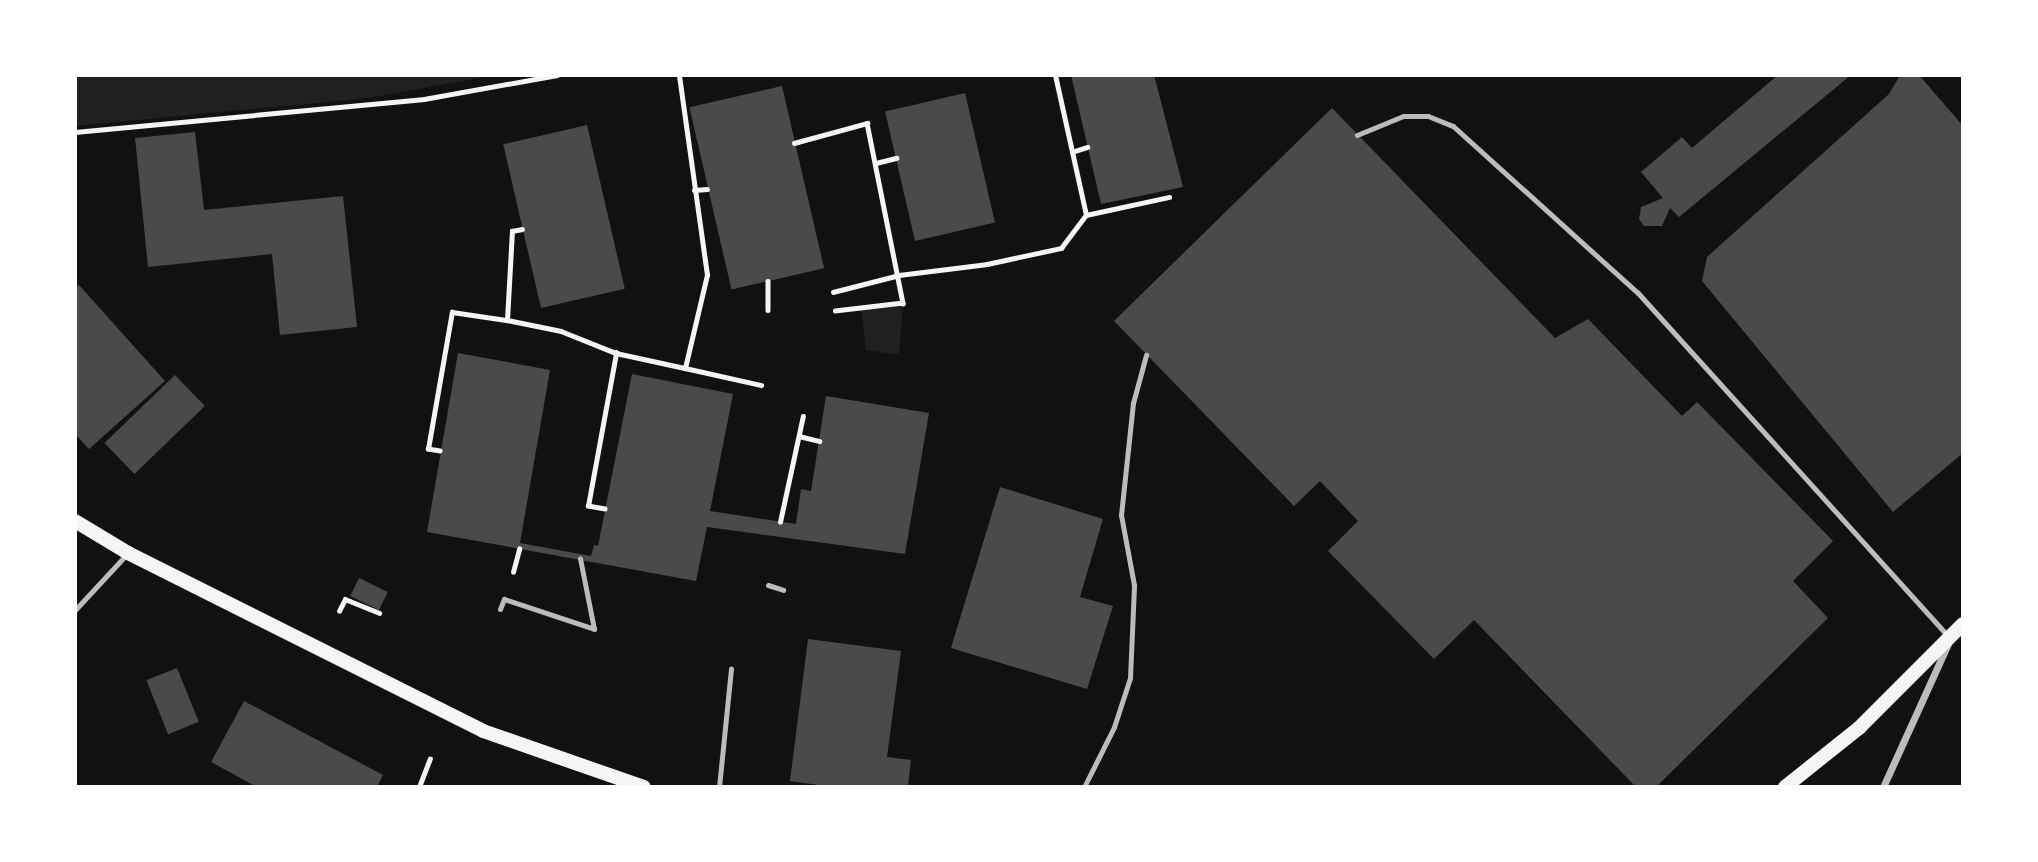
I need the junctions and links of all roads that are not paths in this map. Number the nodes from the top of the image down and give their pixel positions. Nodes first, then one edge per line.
1 (1357, 135) dead end
2 (1146, 355) dead end
3 (75, 521) edge
4 (128, 553) junction
5 (580, 558) dead end
6 (768, 585) dead end
7 (783, 590) dead end
8 (500, 609) dead end
9 (75, 611) edge
10 (1963, 624) edge
11 (1950, 639) junction
12 (730, 669) dead end
13 (644, 787) edge
14 (719, 787) edge
15 (1084, 787) edge
16 (1785, 787) edge
17 (1883, 787) edge

1 - 11 lane
2 - 15 lane
3 - 4 main road
4 - 9 lane
4 - 13 main road
5 - 8 lane
6 - 7 lane
10 - 11 main road
11 - 16 main road
11 - 17 street
12 - 14 lane

